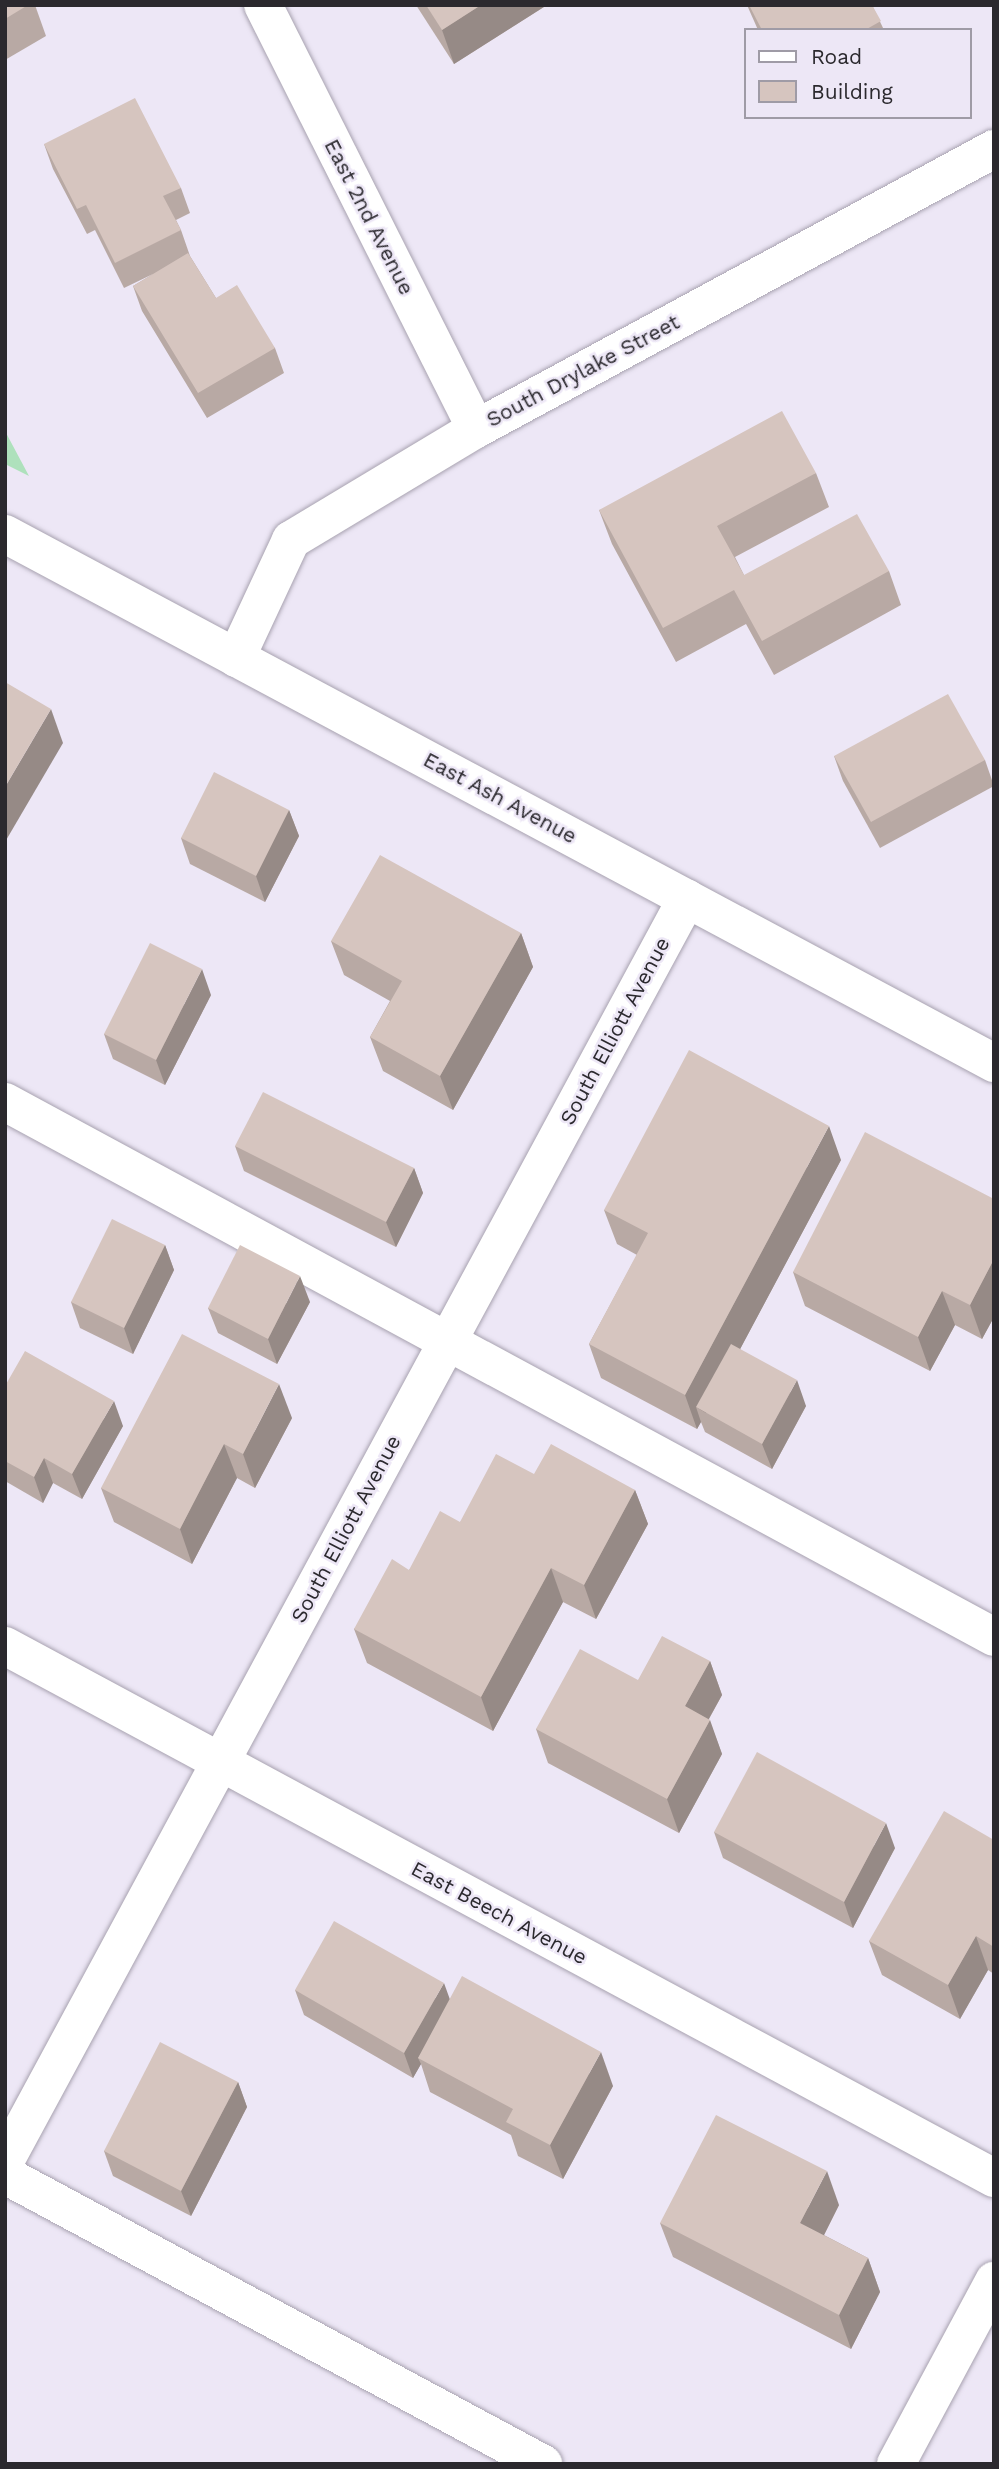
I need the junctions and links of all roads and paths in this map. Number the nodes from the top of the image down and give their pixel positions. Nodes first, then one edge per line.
1 (263, 5) edge
2 (994, 149) edge
3 (476, 429) junction
4 (5, 534) edge
5 (236, 658) junction
6 (687, 898) junction
7 (994, 1063) edge
8 (5, 1102) edge
9 (447, 1341) junction
10 (994, 1637) edge
11 (5, 1646) edge
12 (219, 1763) junction
13 (5, 2161) edge
14 (5, 2175) edge
15 (994, 2178) edge
16 (994, 2281) edge
17 (542, 2464) edge
18 (896, 2464) edge

1 - 3 street, East 2nd Avenue
2 - 3 street, South Drylake Street
3 - 5 street, South Drylake Street
4 - 5 street, East Ash Avenue
5 - 6 street, East Ash Avenue
6 - 7 street, East Ash Avenue
6 - 9 street, South Elliott Avenue
8 - 9 street
9 - 10 street
9 - 12 street, South Elliott Avenue
11 - 12 street, East Beech Avenue
12 - 13 street, South Elliott Avenue
12 - 15 street, East Beech Avenue
14 - 17 street
16 - 18 street

